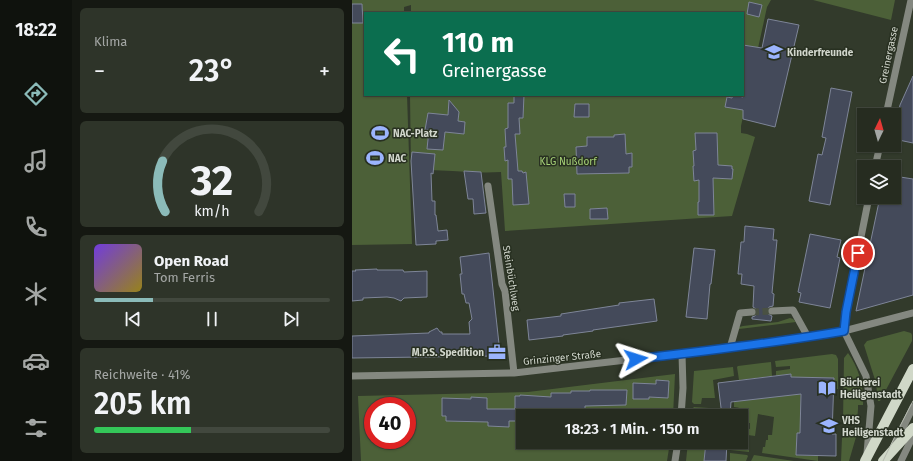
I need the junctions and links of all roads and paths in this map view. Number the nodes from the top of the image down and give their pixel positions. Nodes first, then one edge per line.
1 (911, 0) edge
2 (888, 108) edge
3 (488, 186) dead end
4 (868, 204) edge
5 (772, 311) tunnel mouth
6 (752, 312) tunnel mouth
7 (913, 313) edge
8 (844, 331) junction
9 (808, 337) junction
10 (730, 348) junction
11 (682, 354) junction
12 (913, 369) edge
13 (514, 373) junction
14 (352, 376) edge
15 (913, 406) edge
16 (682, 409) edge
17 (913, 428) edge
18 (913, 436) edge
19 (677, 449) edge
20 (888, 457) edge
21 (866, 460) edge
22 (675, 461) edge
23 (883, 461) edge
24 (901, 461) edge

1 - 2 street, Greinergasse
3 - 13 street, Steinbüchlweg
4 - 8 street
5 - 9 street
6 - 10 street
7 - 8 street, Grinzinger Straße
8 - 9 street, Grinzinger Straße
8 - 21 street
9 - 10 street, Grinzinger Straße
10 - 11 street, Grinzinger Straße
11 - 13 street, Grinzinger Straße
11 - 16 street
12 - 21 main road
13 - 14 street, Grinzinger Straße
15 - 20 street
17 - 20 main road
18 - 24 street
19 - 22 street
20 - 23 main road

